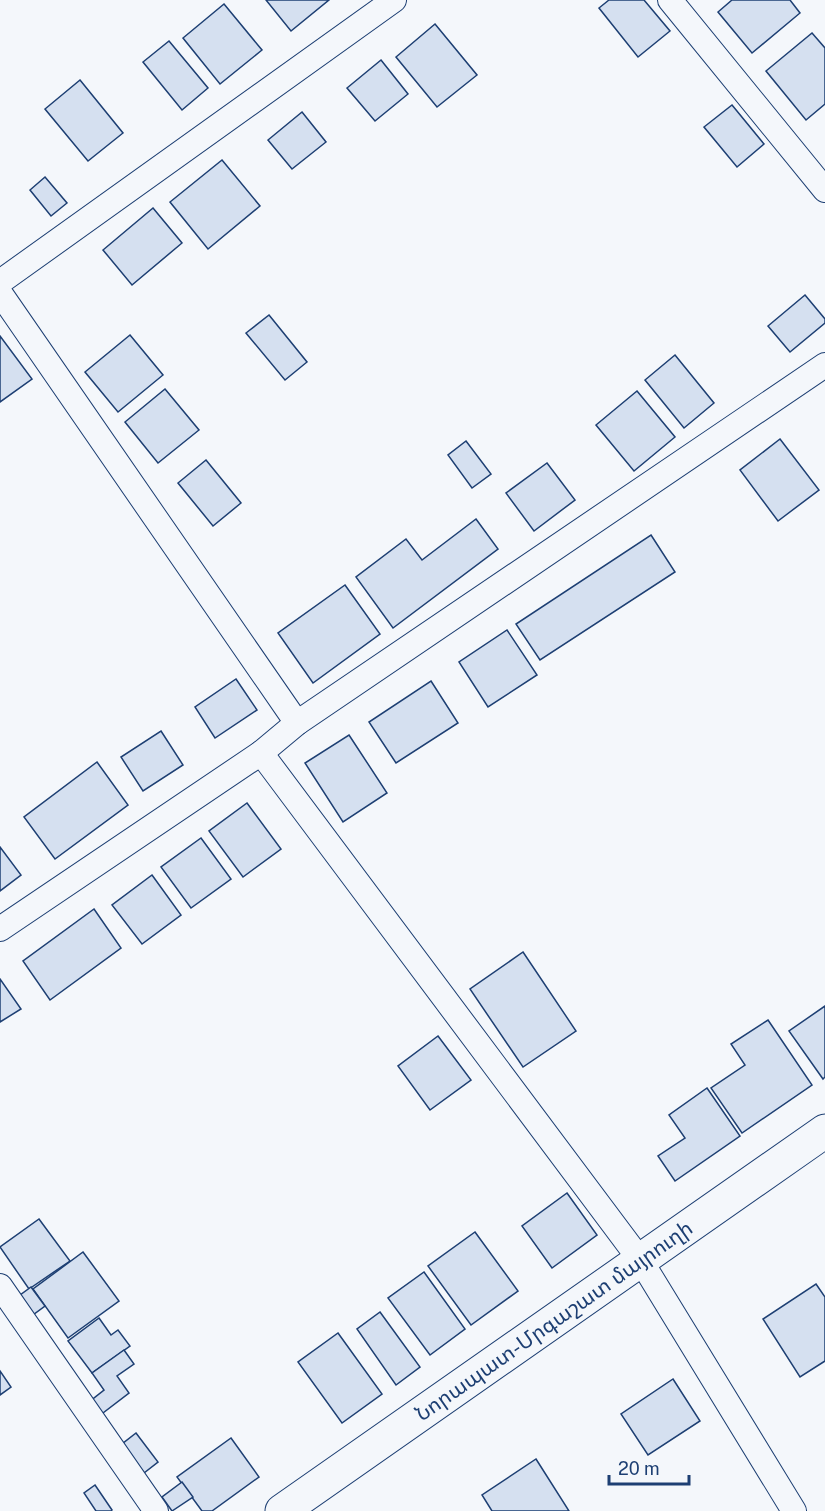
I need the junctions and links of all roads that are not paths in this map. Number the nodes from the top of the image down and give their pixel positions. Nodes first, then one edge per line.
1 (394, 0) edge
2 (670, 0) edge
3 (825, 190) edge
4 (0, 282) edge
5 (0, 293) edge
6 (825, 365) edge
7 (297, 723) junction
8 (261, 753) junction
9 (0, 929) edge
10 (825, 1131) edge
11 (641, 1261) junction
12 (0, 1286) edge
13 (156, 1511) edge
14 (282, 1511) edge
15 (794, 1511) edge

1 - 4 street
2 - 3 street
5 - 7 street
6 - 7 street
7 - 8 street
8 - 9 street
8 - 11 street
10 - 11 main road, Նորապատ-Մրգաշատ մայրուղի
11 - 14 main road, Նորապատ-Մրգաշատ մայրուղի
11 - 15 street
12 - 13 street

